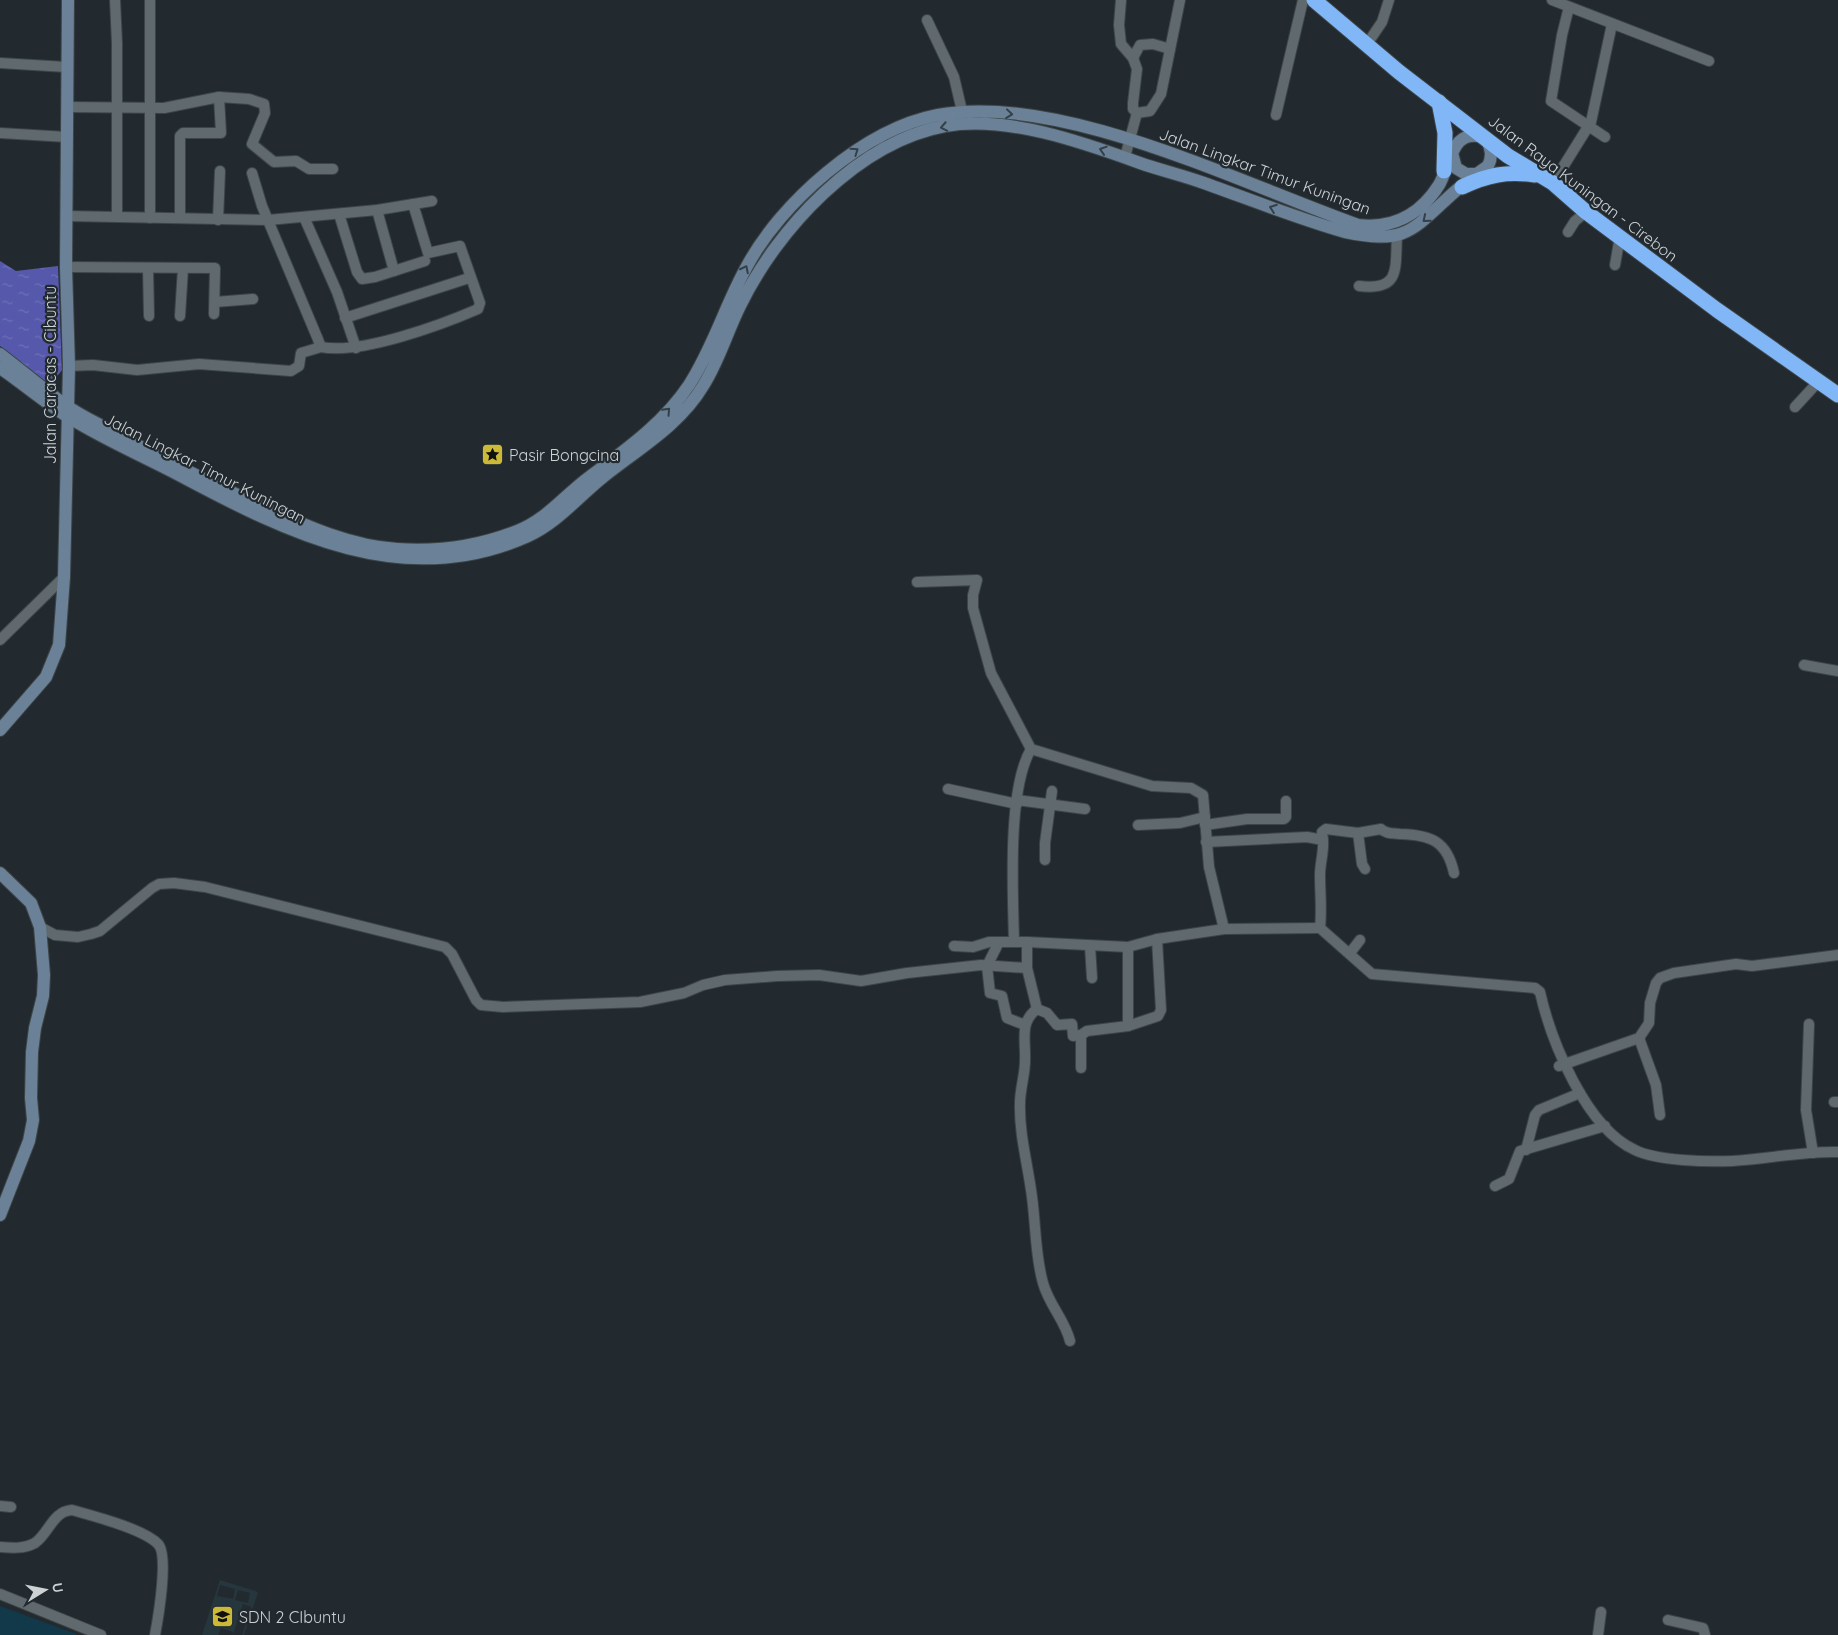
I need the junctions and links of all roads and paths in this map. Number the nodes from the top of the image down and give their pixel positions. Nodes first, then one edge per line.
1 (68, 0) edge
2 (114, 0) edge
3 (150, 0) edge
4 (1121, 0) edge
5 (1180, 0) edge
6 (1303, 0) edge
7 (1314, 0) edge
8 (1389, 0) edge
9 (1552, 0) edge
10 (1569, 7) junction
11 (927, 20) dead end
12 (1612, 24) junction
13 (1367, 44) junction
14 (1170, 49) junction
15 (1133, 58) junction
16 (1709, 61) dead end
17 (0, 64) edge
18 (66, 67) junction
19 (219, 97) junction
20 (1439, 102) junction
21 (116, 106) junction
22 (68, 107) junction
23 (150, 107) junction
24 (962, 112) junction
25 (1137, 113) junction
26 (1276, 115) dead end
27 (1587, 126) junction
28 (0, 133) edge
29 (67, 137) junction
30 (1605, 137) dead end
31 (1486, 138) junction
32 (1130, 141) junction
33 (1452, 153) junction
34 (1125, 157) junction
35 (333, 169) dead end
36 (220, 170) dead end
37 (252, 173) dead end
38 (1477, 174) junction
39 (1442, 177) junction
40 (1547, 180) junction
41 (1457, 191) junction
42 (432, 201) dead end
43 (413, 204) junction
44 (377, 210) junction
45 (1586, 212) junction
46 (340, 214) junction
47 (67, 216) junction
48 (117, 217) junction
49 (304, 217) junction
50 (150, 218) junction
51 (180, 218) junction
52 (218, 220) junction
53 (268, 220) junction
54 (1568, 232) dead end
55 (1396, 236) junction
56 (1620, 236) junction
57 (425, 261) dead end
58 (1615, 265) dead end
59 (66, 267) junction
60 (148, 268) junction
61 (182, 268) junction
62 (394, 271) junction
63 (469, 278) junction
64 (1359, 286) dead end
65 (253, 299) dead end
66 (214, 302) junction
67 (214, 314) dead end
68 (149, 316) dead end
69 (180, 316) dead end
70 (345, 318) junction
71 (321, 347) junction
72 (356, 348) junction
73 (0, 354) edge
74 (68, 366) junction
75 (0, 368) edge
76 (1818, 382) junction
77 (1838, 395) edge
78 (1795, 407) dead end
79 (66, 411) junction
80 (64, 577) junction
81 (917, 582) dead end
82 (0, 640) edge
83 (1804, 665) dead end
84 (1838, 671) edge
85 (0, 730) edge
86 (1031, 749) junction
87 (948, 789) dead end
88 (1052, 791) dead end
89 (1286, 801) dead end
90 (1017, 802) junction
91 (1050, 804) junction
92 (1085, 809) dead end
93 (1205, 821) junction
94 (1138, 825) dead end
95 (1358, 833) junction
96 (1324, 840) junction
97 (1206, 842) junction
98 (1045, 860) dead end
99 (1366, 869) dead end
100 (0, 873) edge
101 (1454, 873) dead end
102 (40, 927) junction
103 (1320, 928) junction
104 (1224, 929) junction
105 (1157, 939) junction
106 (1360, 940) dead end
107 (1014, 942) junction
108 (1026, 942) junction
109 (998, 944) junction
110 (954, 946) dead end
111 (1090, 946) junction
112 (1128, 947) junction
113 (1350, 953) junction
114 (1838, 955) edge
115 (987, 966) junction
116 (1027, 968) junction
117 (1092, 978) dead end
118 (1037, 1009) junction
119 (1809, 1024) dead end
120 (1025, 1025) junction
121 (1128, 1026) junction
122 (1081, 1035) junction
123 (1639, 1038) junction
124 (1561, 1065) junction
125 (1081, 1068) dead end
126 (1580, 1093) junction
127 (1660, 1115) dead end
128 (1605, 1126) junction
129 (1526, 1150) junction
130 (1838, 1152) edge
131 (1813, 1153) junction
132 (1495, 1186) dead end
133 (0, 1214) edge
134 (1070, 1342) dead end
135 (0, 1547) edge
136 (0, 1594) edge
137 (1601, 1612) dead end
138 (1668, 1620) dead end
139 (101, 1635) edge
140 (155, 1635) edge
141 (1598, 1635) edge
142 (1705, 1635) edge

1 - 18 main road, Jalan Caracas - Cibuntu
2 - 21 street
3 - 23 street
4 - 15 street
5 - 14 street
6 - 26 street
7 - 13 highway, Jalan Raya Kuningan - Cirebon
8 - 13 street
9 - 10 street
10 - 12 street
10 - 27 street
11 - 24 street
12 - 16 street
12 - 27 street
13 - 20 highway, Jalan Raya Kuningan - Cirebon
14 - 15 street
14 - 25 street
15 - 25 street
17 - 18 street
18 - 22 main road, Jalan Caracas - Cibuntu
19 - 23 street
19 - 35 street
19 - 51 street
20 - 31 highway, Jalan Raya Kuningan - Cirebon
20 - 39 highway
21 - 22 street
21 - 23 street
21 - 48 street
22 - 29 main road, Jalan Caracas - Cibuntu
23 - 50 street
24 -> 32 main road, Jalan Lingkar Timur Kuningan
79 -> 24 main road, Jalan Lingkar Timur Kuningan
25 - 32 street
27 - 30 street
27 - 40 street
28 - 29 street
29 - 47 main road, Jalan Caracas - Cibuntu
31 - 33 main road, Jalan Lingkar Timur Kuningan
31 - 38 main road, Jalan Lingkar Timur Kuningan
31 - 40 highway, Jalan Raya Kuningan - Cirebon
32 - 34 street
32 - 39 main road, Jalan Lingkar Timur Kuningan
33 - 38 main road
33 - 39 main road, Jalan Lingkar Timur Kuningan
55 -> 34 main road, Jalan Lingkar Timur Kuningan
34 -> 79 main road, Jalan Lingkar Timur Kuningan
36 - 52 street
37 - 53 street
38 - 41 main road, Jalan Lingkar Timur Kuningan
39 - 41 main road
40 - 41 highway
40 - 45 highway, Jalan Raya Kuningan - Cirebon
41 -> 55 main road, Jalan Lingkar Timur Kuningan
42 - 43 street
43 - 44 street
43 - 63 street
44 - 46 street
44 - 62 street
45 - 54 street
45 - 56 highway, Jalan Raya Kuningan - Cirebon
46 - 49 street
46 - 62 street
47 - 48 street
47 - 59 main road, Jalan Caracas - Cibuntu
48 - 50 street
49 - 53 street
49 - 70 street
50 - 51 street
51 - 52 street
52 - 53 street
53 - 71 street
55 - 64 street
56 - 58 street
56 - 76 highway, Jalan Raya Kuningan - Cirebon
57 - 62 street
59 - 60 street
59 - 74 main road, Jalan Caracas - Cibuntu
60 - 61 street
60 - 68 street
61 - 66 street
61 - 69 street
63 - 70 street
63 - 72 street
65 - 66 street
66 - 67 street
70 - 72 street
71 - 72 street
71 - 74 street
73 - 79 main road, Jalan Lingkar Timur Kuningan
74 - 79 main road, Jalan Caracas - Cibuntu
75 - 79 main road
76 - 77 highway, Jalan Raya Kuningan - Cirebon
76 - 78 street
79 - 80 main road, Jalan Caracas - Cibuntu
80 - 82 street
80 - 85 main road, Jalan Caracas - Cibuntu
81 - 86 street
83 - 84 street
86 - 90 street
86 - 93 street
87 - 90 street
88 - 91 street
89 - 93 street
90 - 91 street
90 - 107 street
91 - 92 street
91 - 98 street
93 - 94 street
93 - 97 street
95 - 96 street
95 - 99 street
95 - 101 street
96 - 97 street
96 - 103 street
97 - 104 street
100 - 102 main road
102 - 115 street
102 - 133 main road
103 - 104 street
103 - 113 street
104 - 105 street
105 - 112 street
105 - 121 street
106 - 113 street
107 - 108 street
107 - 109 street
108 - 111 street
108 - 116 street
109 - 110 street
109 - 115 street
111 - 112 street
111 - 117 street
112 - 121 street
113 - 124 street
114 - 123 street
115 - 116 street
115 - 120 street
116 - 118 street
118 - 120 street
118 - 122 street
119 - 131 street
120 - 134 street
121 - 122 street
122 - 125 street
123 - 124 street
123 - 127 street
124 - 126 street
126 - 128 street
126 - 129 street
128 - 129 street
128 - 131 street
129 - 132 street
130 - 131 street
135 - 140 street
136 - 139 street
137 - 141 street
138 - 142 street

